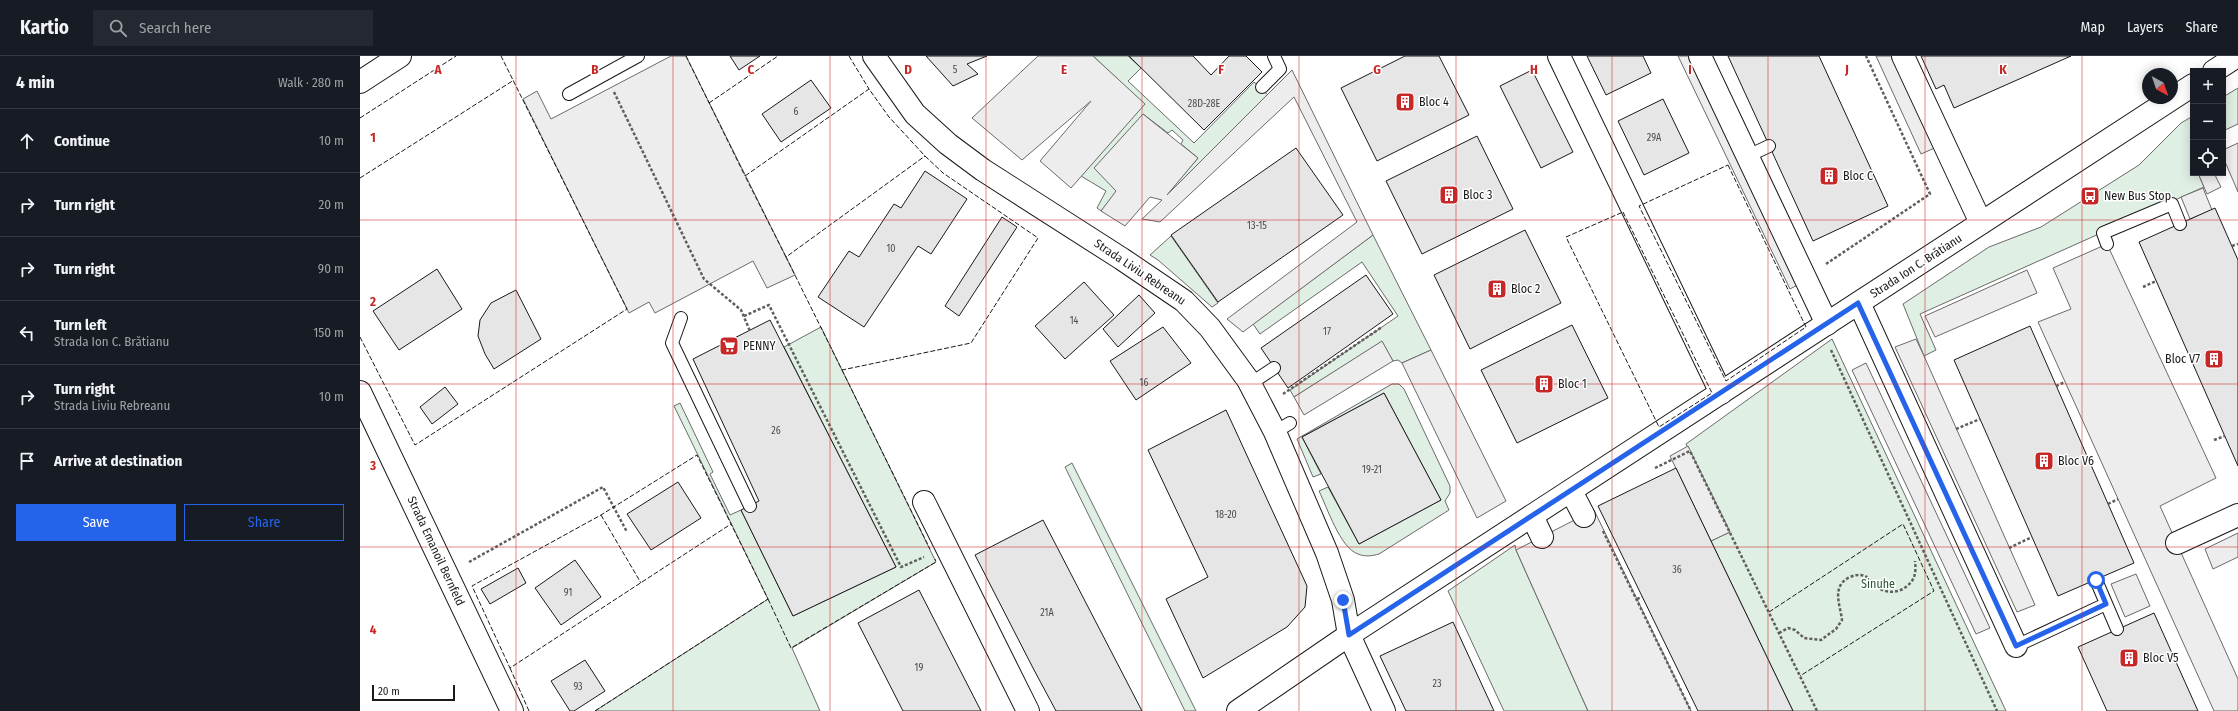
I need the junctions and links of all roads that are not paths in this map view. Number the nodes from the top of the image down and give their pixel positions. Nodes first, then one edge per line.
1 (400, 56) edge
2 (638, 56) edge
3 (874, 56) edge
4 (1274, 56) edge
5 (1559, 56) edge
6 (1700, 56) edge
7 (1903, 56) edge
8 (2237, 56) edge
9 (2219, 68) edge
10 (360, 82) edge
11 (1262, 87) dead end
12 (2190, 87) edge
13 (569, 94) dead end
14 (1769, 146) dead end
15 (1748, 156) junction
16 (1981, 223) junction
17 (2180, 224) dead end
18 (2107, 244) dead end
19 (1858, 303) junction
20 (680, 318) dead end
21 (1824, 325) junction
22 (1274, 368) dead end
23 (1250, 384) junction
24 (360, 392) edge
25 (1721, 392) junction
26 (1571, 490) junction
27 (924, 502) dead end
28 (750, 506) dead end
29 (2238, 515) edge
30 (1532, 516) junction
31 (1592, 520) road end
32 (1542, 537) dead end
33 (2177, 543) dead end
34 (2096, 580) dead end
35 (2106, 604) junction
36 (2117, 629) dead end
37 (1349, 635) junction
38 (2016, 646) joint
39 (512, 711) edge
40 (1028, 711) edge
41 (1238, 711) edge
42 (1384, 711) edge

1 - 10 street
2 - 13 lane
3 - 23 street, Strada Liviu Rebreanu
4 - 11 lane
5 - 25 street
6 - 15 street
7 - 16 street
8 - 9 street
12 - 16 street, Strada Ion C. Brătianu
14 - 15 lane
15 - 21 street
16 - 19 street, Strada Ion C. Brătianu
17 - 18 lane
19 - 21 street, Strada Ion C. Brătianu
19 - 38 street
20 - 28 lane
21 - 25 street, Strada Ion C. Brătianu
22 - 23 lane
23 - 37 street, Strada Liviu Rebreanu
24 - 39 street, Strada Emanoil Bernfeld
25 - 26 street, Strada Ion C. Brătianu
26 - 30 street, Strada Ion C. Brătianu
26 - 31 street
27 - 40 street
29 - 33 street
30 - 32 street
30 - 37 street, Strada Ion C. Brătianu
34 - 35 lane
35 - 36 lane
35 - 38 lane
37 - 41 street, Strada Ion C. Brătianu
37 - 42 street, Strada Liviu Rebreanu

